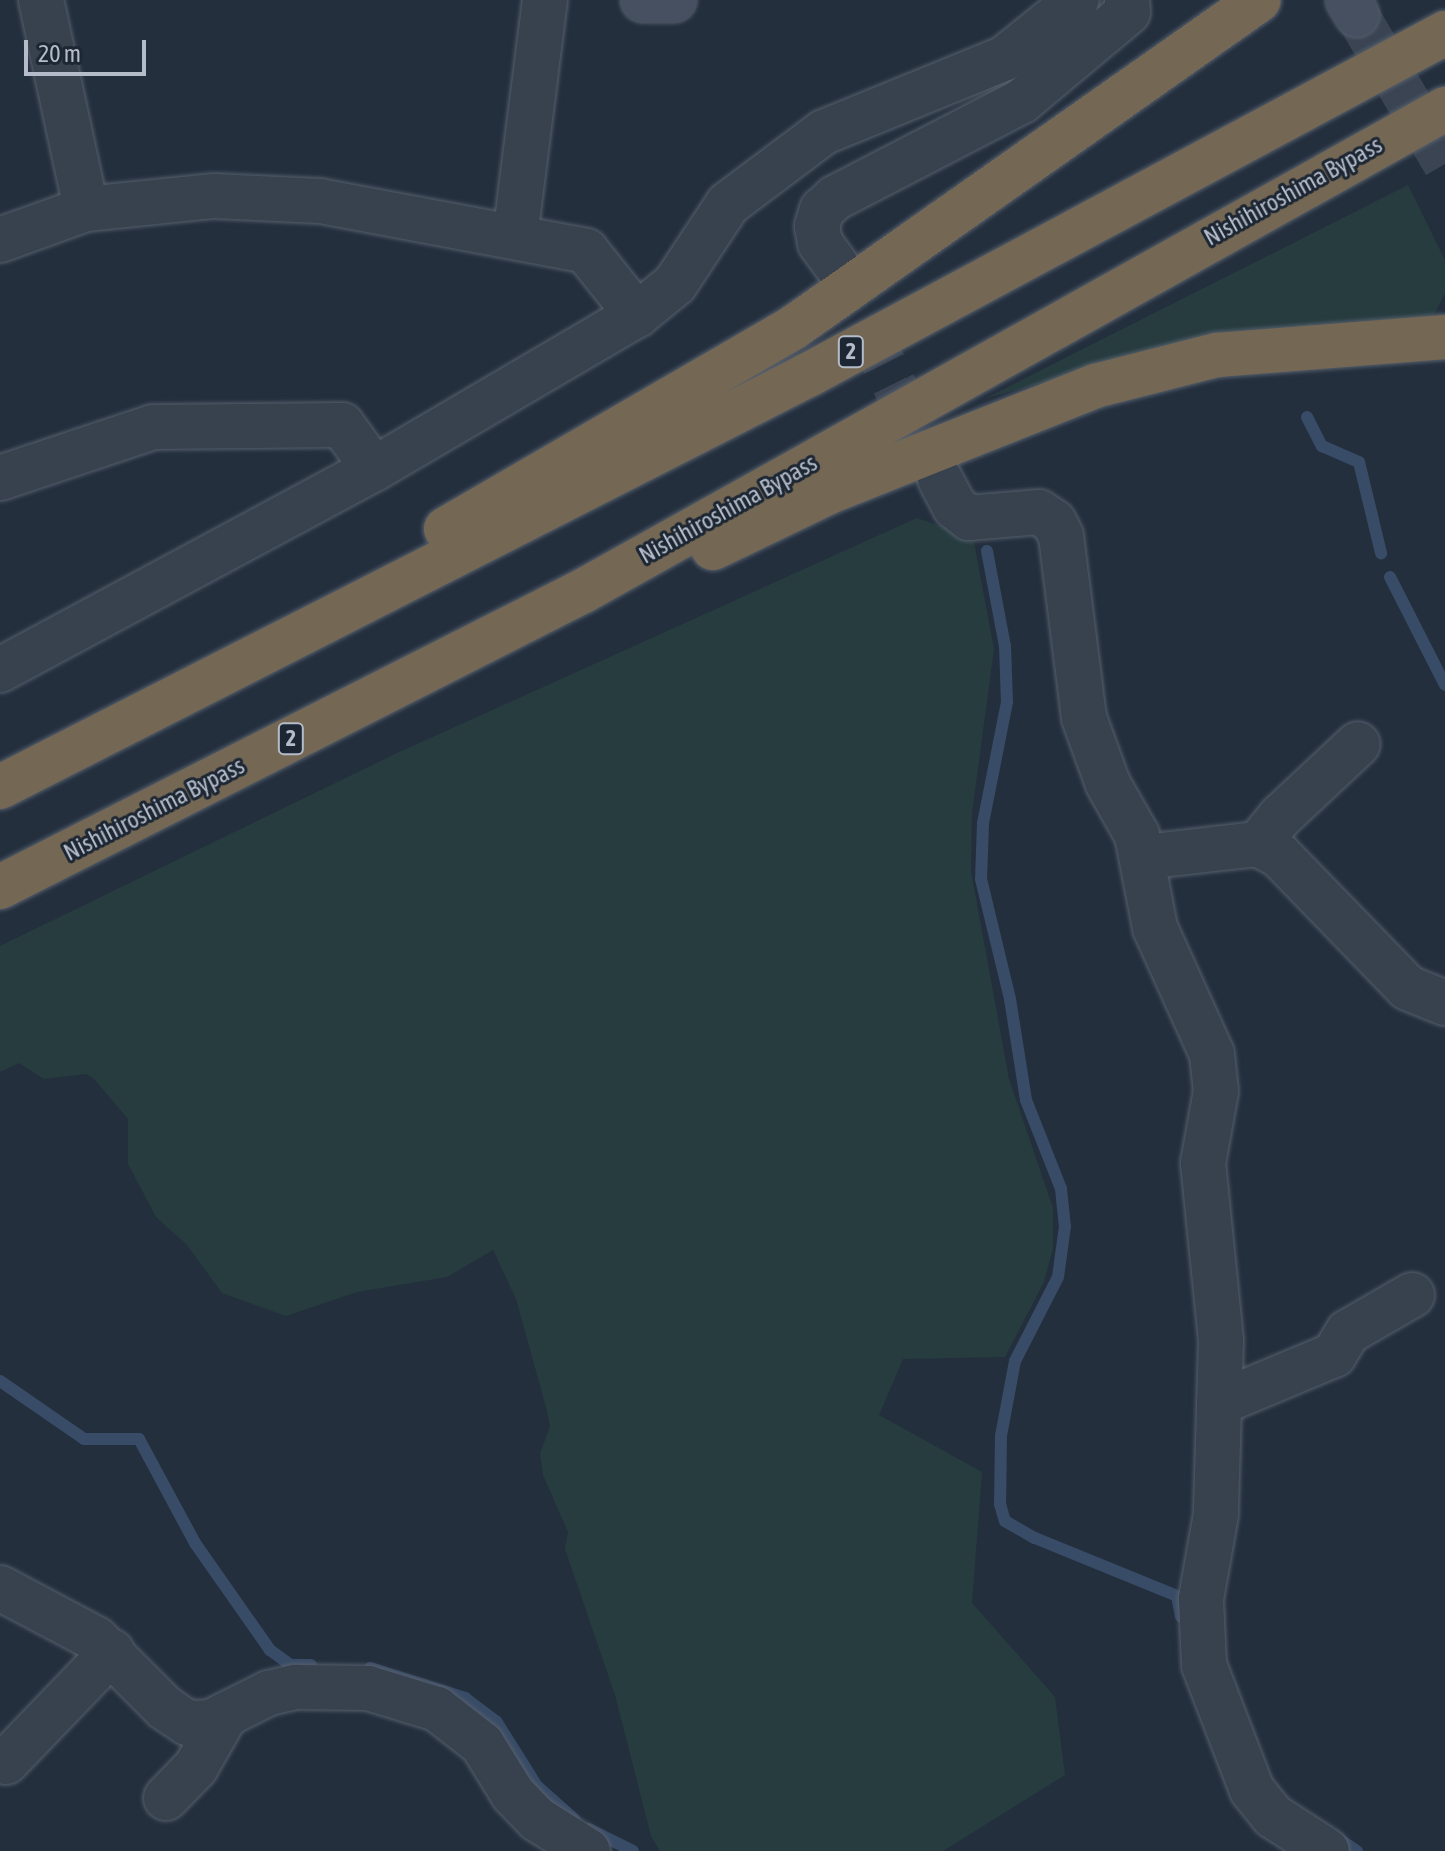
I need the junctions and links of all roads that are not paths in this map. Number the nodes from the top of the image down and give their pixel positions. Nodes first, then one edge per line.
1 (41, 0) edge
2 (545, 0) edge
3 (643, 0) edge
4 (674, 0) edge
5 (1077, 0) edge
6 (1127, 0) edge
7 (1259, 0) edge
8 (1445, 33) edge
9 (1445, 109) edge
10 (86, 209) junction
11 (515, 237) junction
12 (0, 240) edge
13 (836, 265) tunnel mouth
14 (637, 315) junction
15 (1445, 337) edge
16 (374, 469) junction
17 (0, 478) edge
18 (940, 479) tunnel mouth
19 (583, 591) junction
20 (250, 658) junction
21 (0, 670) edge
22 (1358, 744) dead end
23 (0, 787) edge
24 (1258, 844) junction
25 (1144, 857) junction
26 (0, 887) edge
27 (1445, 1003) edge
28 (1412, 1295) dead end
29 (1219, 1403) junction
30 (0, 1588) edge
31 (112, 1652) junction
32 (225, 1716) junction
33 (6, 1762) dead end
34 (166, 1798) dead end
35 (588, 1851) edge
36 (1327, 1851) edge

1 - 10 street
2 - 11 street
3 - 4 street
5 - 14 street
6 - 13 street
7 - 20 highway
8 - 20 highway, 2
9 - 19 highway, Nishihiroshima Bypass / 2
10 - 11 street
10 - 12 street
11 - 14 street
14 - 16 street
15 - 19 highway
16 - 17 street
16 - 21 street
18 - 25 street
19 - 26 highway, Nishihiroshima Bypass / 2
20 - 23 highway, 2
22 - 24 street
24 - 25 street
24 - 27 street
25 - 29 street
28 - 29 street
29 - 36 street
30 - 31 street
31 - 32 street
31 - 33 street
32 - 34 street
32 - 35 street

